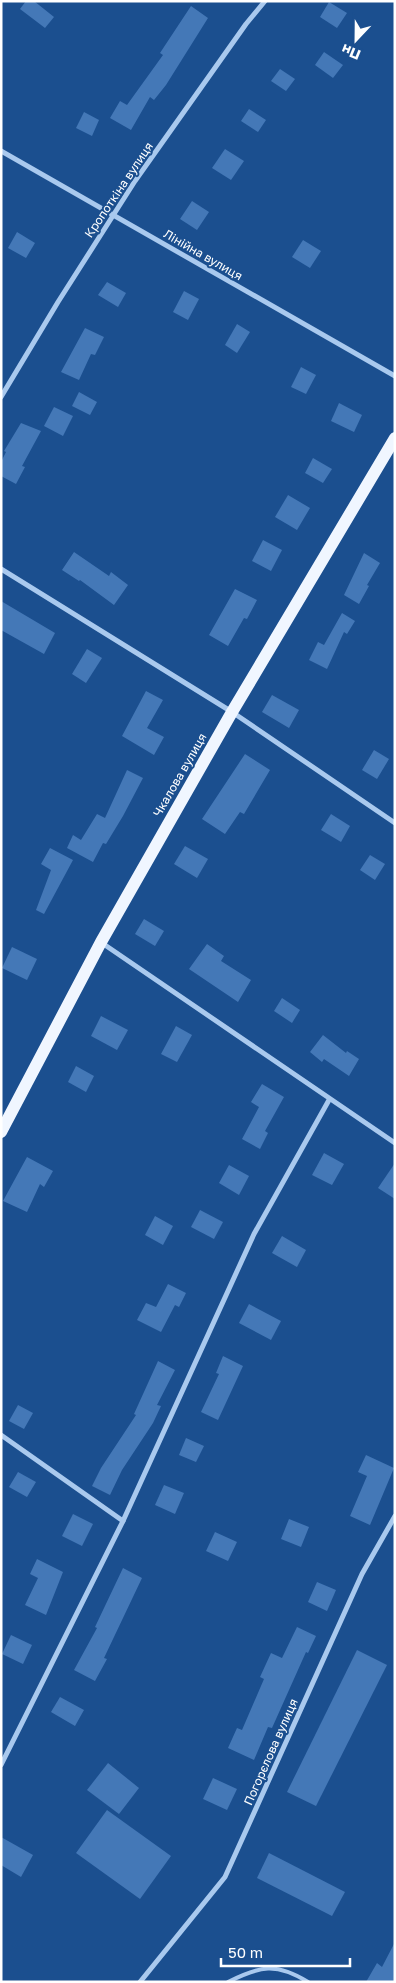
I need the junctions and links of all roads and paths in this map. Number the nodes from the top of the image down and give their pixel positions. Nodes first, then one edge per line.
1 (265, 1) edge
2 (1, 152) edge
3 (113, 215) junction
4 (395, 376) edge
5 (1, 397) edge
6 (395, 438) edge
7 (1, 569) edge
8 (232, 712) junction
9 (395, 823) edge
10 (101, 942) junction
11 (329, 1100) junction
12 (1, 1132) edge
13 (395, 1143) edge
14 (1, 1435) edge
15 (395, 1516) edge
16 (123, 1521) junction
17 (1, 1765) edge
18 (140, 1982) edge
19 (228, 1982) edge
20 (308, 1982) edge

1 - 3 street, Кропоткіна вулиця
2 - 3 street, Лінійна вулиця
3 - 4 street, Лінійна вулиця
3 - 5 street, Кропоткіна вулиця
6 - 8 main road, Чкалова вулиця
7 - 8 street
8 - 9 street
8 - 10 main road, Чкалова вулиця
10 - 11 street
10 - 12 main road, Чкалова вулиця
11 - 13 street
11 - 16 street
14 - 16 street
15 - 18 street, Погорєлова вулиця
16 - 17 street
19 - 20 lane

